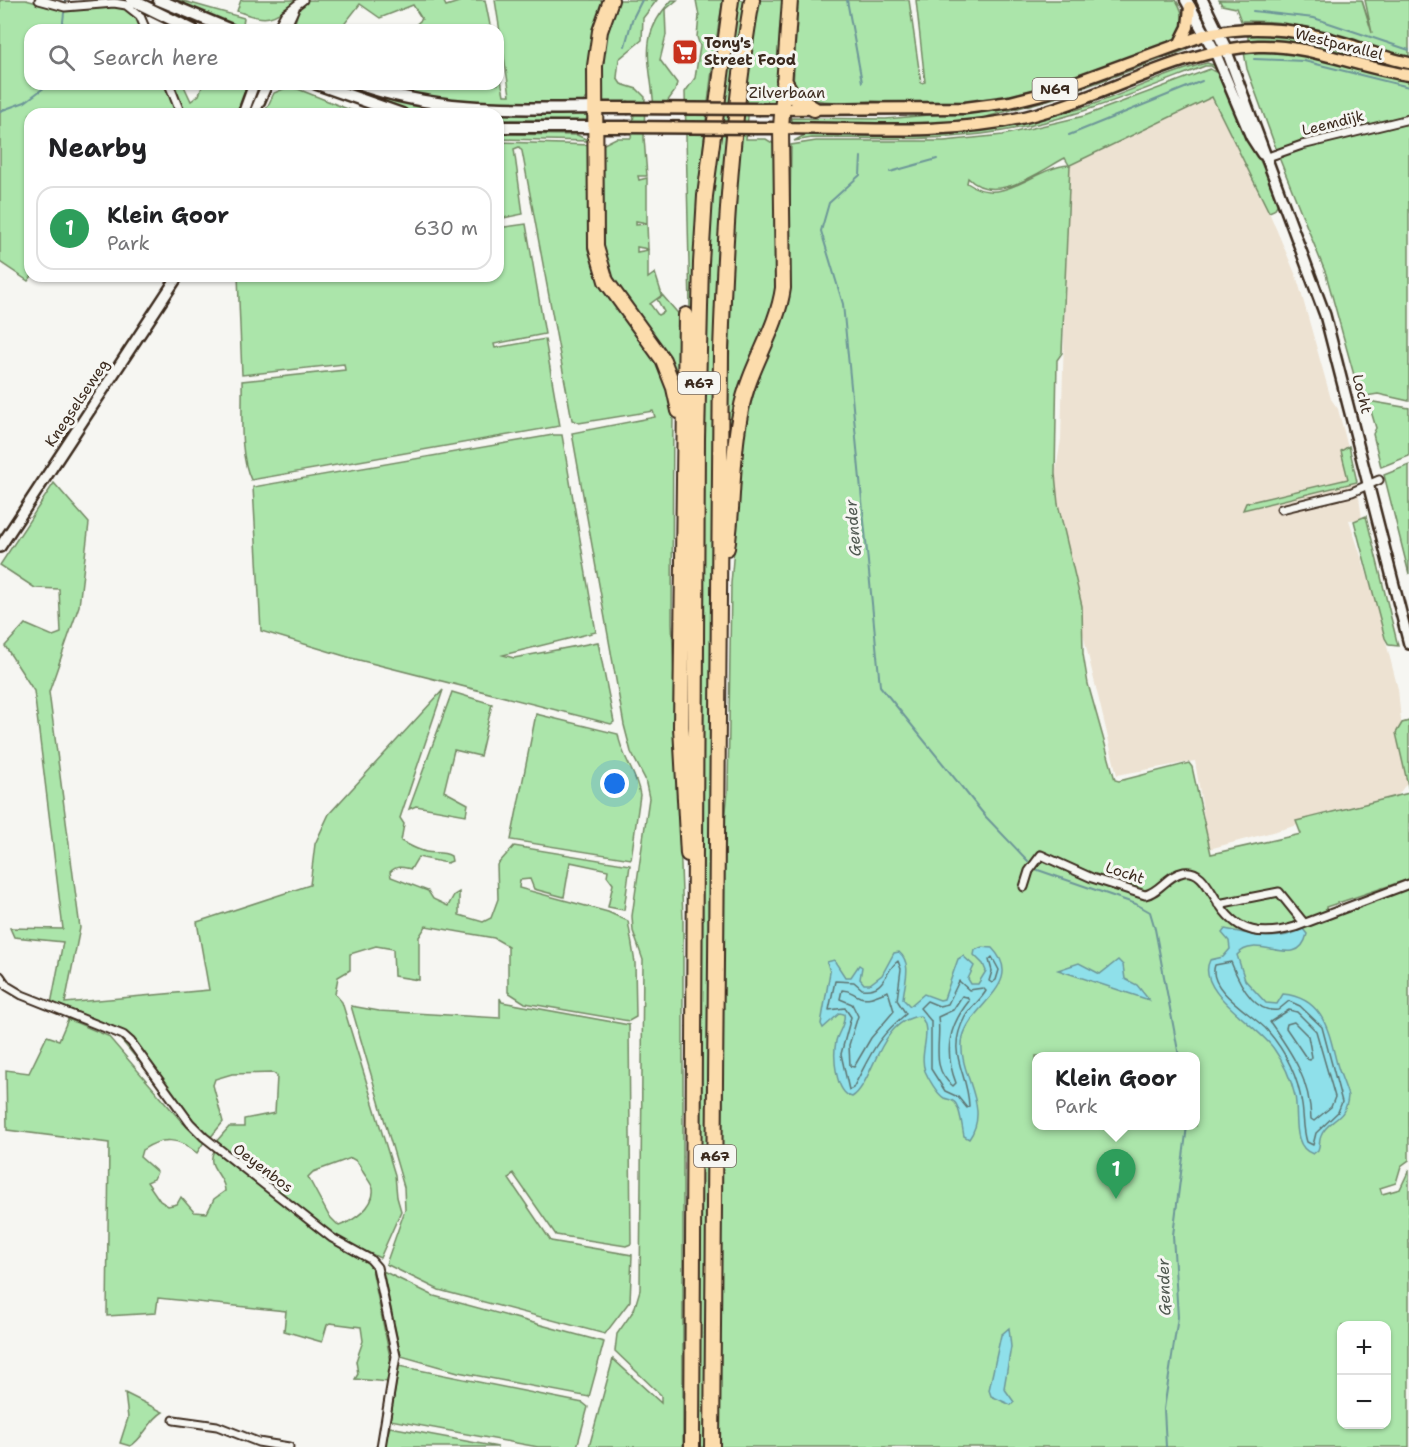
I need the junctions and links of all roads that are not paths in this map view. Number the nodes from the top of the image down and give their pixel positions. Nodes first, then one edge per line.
1 (39, 0) edge
2 (159, 0) edge
3 (611, 0) edge
4 (731, 0) edge
5 (752, 0) edge
6 (790, 0) edge
7 (1202, 0) edge
8 (129, 2) edge
9 (300, 2) edge
10 (1188, 4) edge
11 (143, 24) edge
12 (179, 24) edge
13 (214, 24) edge
14 (279, 24) edge
15 (288, 24) edge
16 (1213, 33) junction
17 (1180, 43) junction
18 (1221, 50) junction
19 (1409, 63) edge
20 (1409, 75) edge
21 (784, 80) junction
22 (171, 90) edge
23 (252, 90) edge
24 (264, 90) edge
25 (333, 90) edge
26 (379, 90) edge
27 (179, 108) edge
28 (245, 108) edge
29 (257, 108) edge
30 (385, 108) edge
31 (459, 108) edge
32 (459, 108) edge
33 (504, 108) edge
34 (504, 108) edge
35 (594, 108) junction
36 (782, 109) junction
37 (814, 109) junction
38 (1409, 118) edge
39 (504, 127) edge
40 (594, 127) junction
41 (781, 128) junction
42 (1265, 158) junction
43 (174, 282) edge
44 (686, 315) dead end
45 (684, 462) junction
46 (1379, 480) dead end
47 (1369, 484) junction
48 (1281, 509) dead end
49 (0, 547) edge
50 (719, 601) junction
51 (1409, 644) edge
52 (1409, 884) edge
53 (1024, 887) dead end
54 (1218, 904) junction
55 (695, 912) junction
56 (1304, 923) junction
57 (0, 976) edge
58 (174, 1420) dead end
59 (289, 1447) edge
60 (381, 1447) edge
61 (692, 1447) edge
62 (712, 1447) edge

1 - 8 street
2 - 13 main road
3 - 35 highway, A67
4 - 55 highway, A67
5 - 50 highway, A67
6 - 21 highway, A67
7 - 16 main road, Locht
8 - 11 street
8 - 12 main road
9 - 14 street
9 - 15 street
10 - 16 main road, Locht
10 - 17 main road
16 - 17 main road, Zilverbaan / N69
16 - 18 main road, Locht
16 - 19 main road, Westparallel / N69
17 - 37 main road, Zilverbaan / N69
18 - 20 main road, Westparallel / N69
18 - 41 main road, N69
18 - 42 street, Locht
21 - 36 highway, A67
21 - 37 highway
22 - 27 street
23 - 28 street
24 - 29 street
25 - 30 main road
26 - 32 main road, Zilverbaan
31 - 34 main road, Zilverbaan
33 - 35 main road, Zilverbaan
35 - 36 main road, Zilverbaan / N69, bridge
35 - 40 highway, A67
36 - 37 main road, Zilverbaan / N69
36 - 41 highway, A67
38 - 42 street, Leemdijk
39 - 40 main road
40 - 41 main road, N69, bridge
40 - 45 highway, A67
41 - 50 highway, A67
42 - 47 street, Locht
43 - 49 street, Knegselseweg
44 - 45 highway, A67
45 - 55 highway, A67
46 - 47 street
47 - 48 street
47 - 51 street, Locht
50 - 62 highway, A67
52 - 56 street, Locht
53 - 54 street, Locht
54 - 56 street, Locht
54 - 56 street
55 - 61 highway, A67
57 - 60 street, Oeyenbos
58 - 59 street

